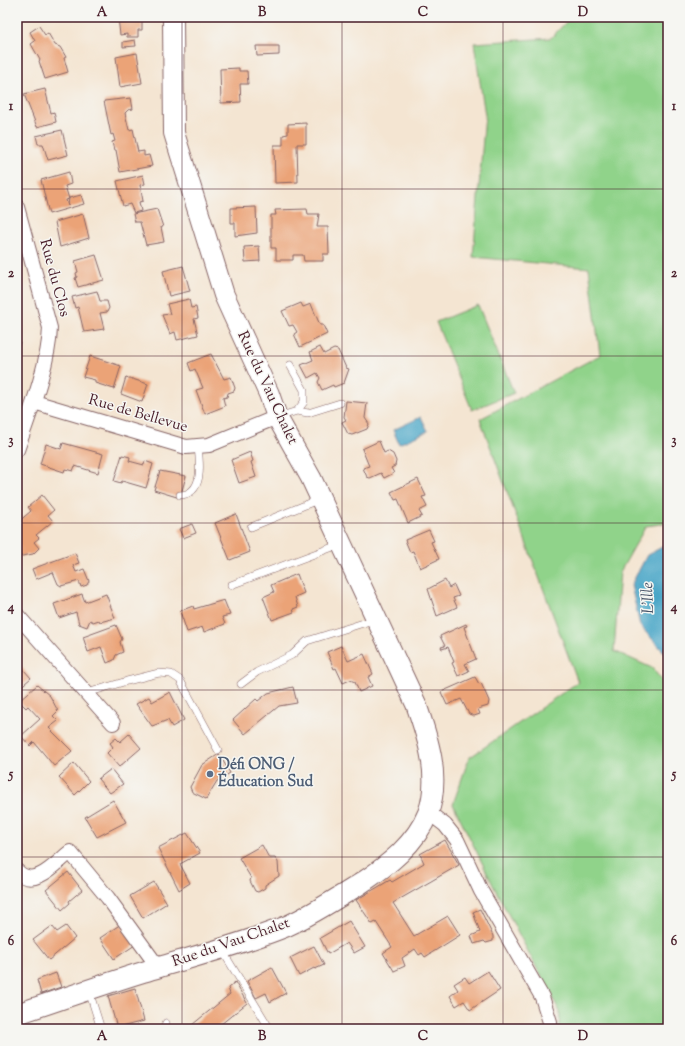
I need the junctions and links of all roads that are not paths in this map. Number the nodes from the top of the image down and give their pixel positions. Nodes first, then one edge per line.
1 (173, 17) edge
2 (17, 207) edge
3 (290, 365) dead end
4 (34, 402) junction
5 (340, 403) dead end
6 (297, 411) junction
7 (277, 417) junction
8 (198, 447) junction
9 (17, 450) edge
10 (180, 495) dead end
11 (321, 499) junction
12 (251, 527) dead end
13 (342, 544) junction
14 (231, 585) dead end
15 (17, 615) edge
16 (377, 619) junction
17 (241, 684) dead end
18 (87, 693) junction
19 (113, 723) dead end
20 (218, 750) dead end
21 (428, 812) junction
22 (17, 871) edge
23 (221, 948) junction
24 (158, 968) junction
25 (88, 989) junction
26 (17, 1014) edge
27 (101, 1029) edge
28 (270, 1029) edge
29 (550, 1029) edge

1 - 7 street, Rue du Vau Chalet
2 - 4 street, Rue du Clos
3 - 6 lane
4 - 8 street, Rue de Bellevue
4 - 9 street, Rue du Clos
5 - 6 lane
6 - 7 lane
7 - 8 street, Rue de Bellevue
7 - 11 street, Rue du Vau Chalet
8 - 10 lane
11 - 12 lane
11 - 13 street, Rue du Vau Chalet
13 - 14 lane
13 - 16 street, Rue du Vau Chalet
15 - 18 street
16 - 17 lane
16 - 21 street, Rue du Vau Chalet
18 - 19 street
18 - 20 lane
21 - 23 street, Rue du Vau Chalet
21 - 29 street
22 - 24 street, Rue du Vau Chalet
23 - 24 street, Rue du Vau Chalet
23 - 28 lane
24 - 25 street, Rue du Vau Chalet
25 - 26 street, Rue du Vau Chalet
25 - 27 lane

